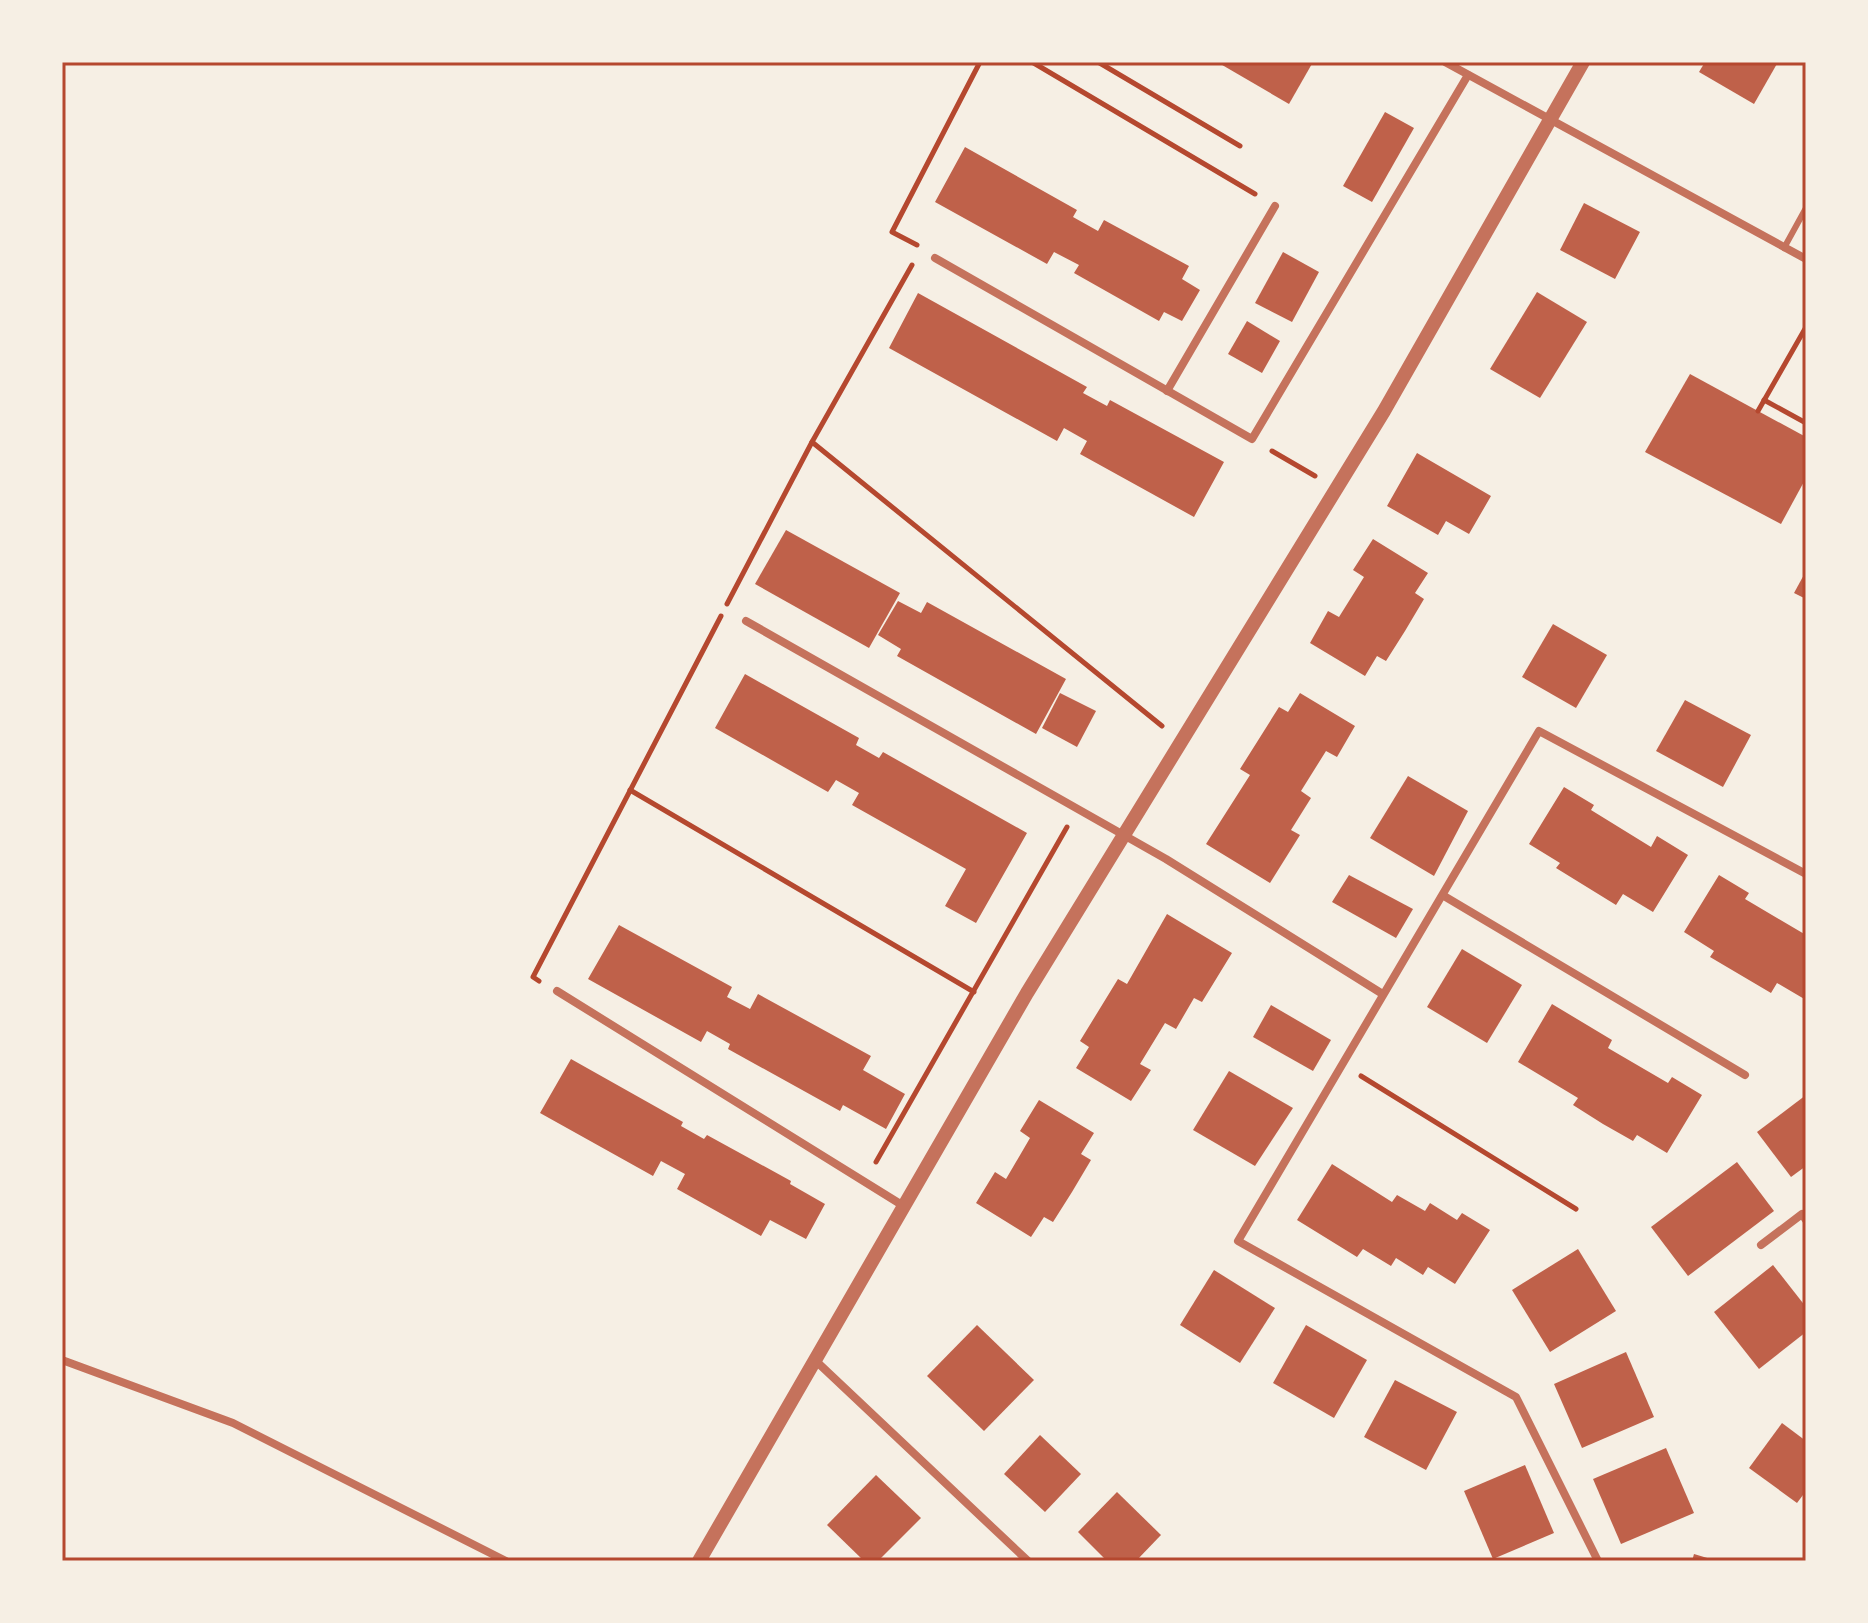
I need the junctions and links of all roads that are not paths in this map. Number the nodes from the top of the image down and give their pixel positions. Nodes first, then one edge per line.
1 (1445, 62) edge
2 (1583, 62) edge
3 (1468, 75) junction
4 (1550, 122) junction
5 (1275, 206) road end
6 (1806, 208) edge
7 (1784, 248) junction
8 (935, 258) road end
9 (1806, 259) edge
10 (1167, 391) junction
11 (746, 621) road end
12 (1124, 837) junction
13 (1806, 874) edge
14 (1444, 896) junction
15 (557, 991) road end
16 (1381, 993) junction
17 (1745, 1075) dead end
18 (902, 1205) junction
19 (1806, 1220) edge
20 (1761, 1245) dead end
21 (62, 1360) edge
22 (817, 1362) junction
23 (506, 1561) edge
24 (699, 1561) edge
25 (1028, 1561) edge
26 (1598, 1561) edge

1 - 3 street
2 - 4 street
3 - 4 street
3 - 10 street
4 - 7 street
4 - 12 street
5 - 10 street
6 - 7 lane
7 - 9 street
8 - 10 street
11 - 12 street
12 - 16 street
12 - 18 street
13 - 14 street
14 - 16 street
14 - 17 street
15 - 18 street
16 - 26 street
18 - 22 street
19 - 20 street
21 - 23 street
22 - 24 street
22 - 25 street

